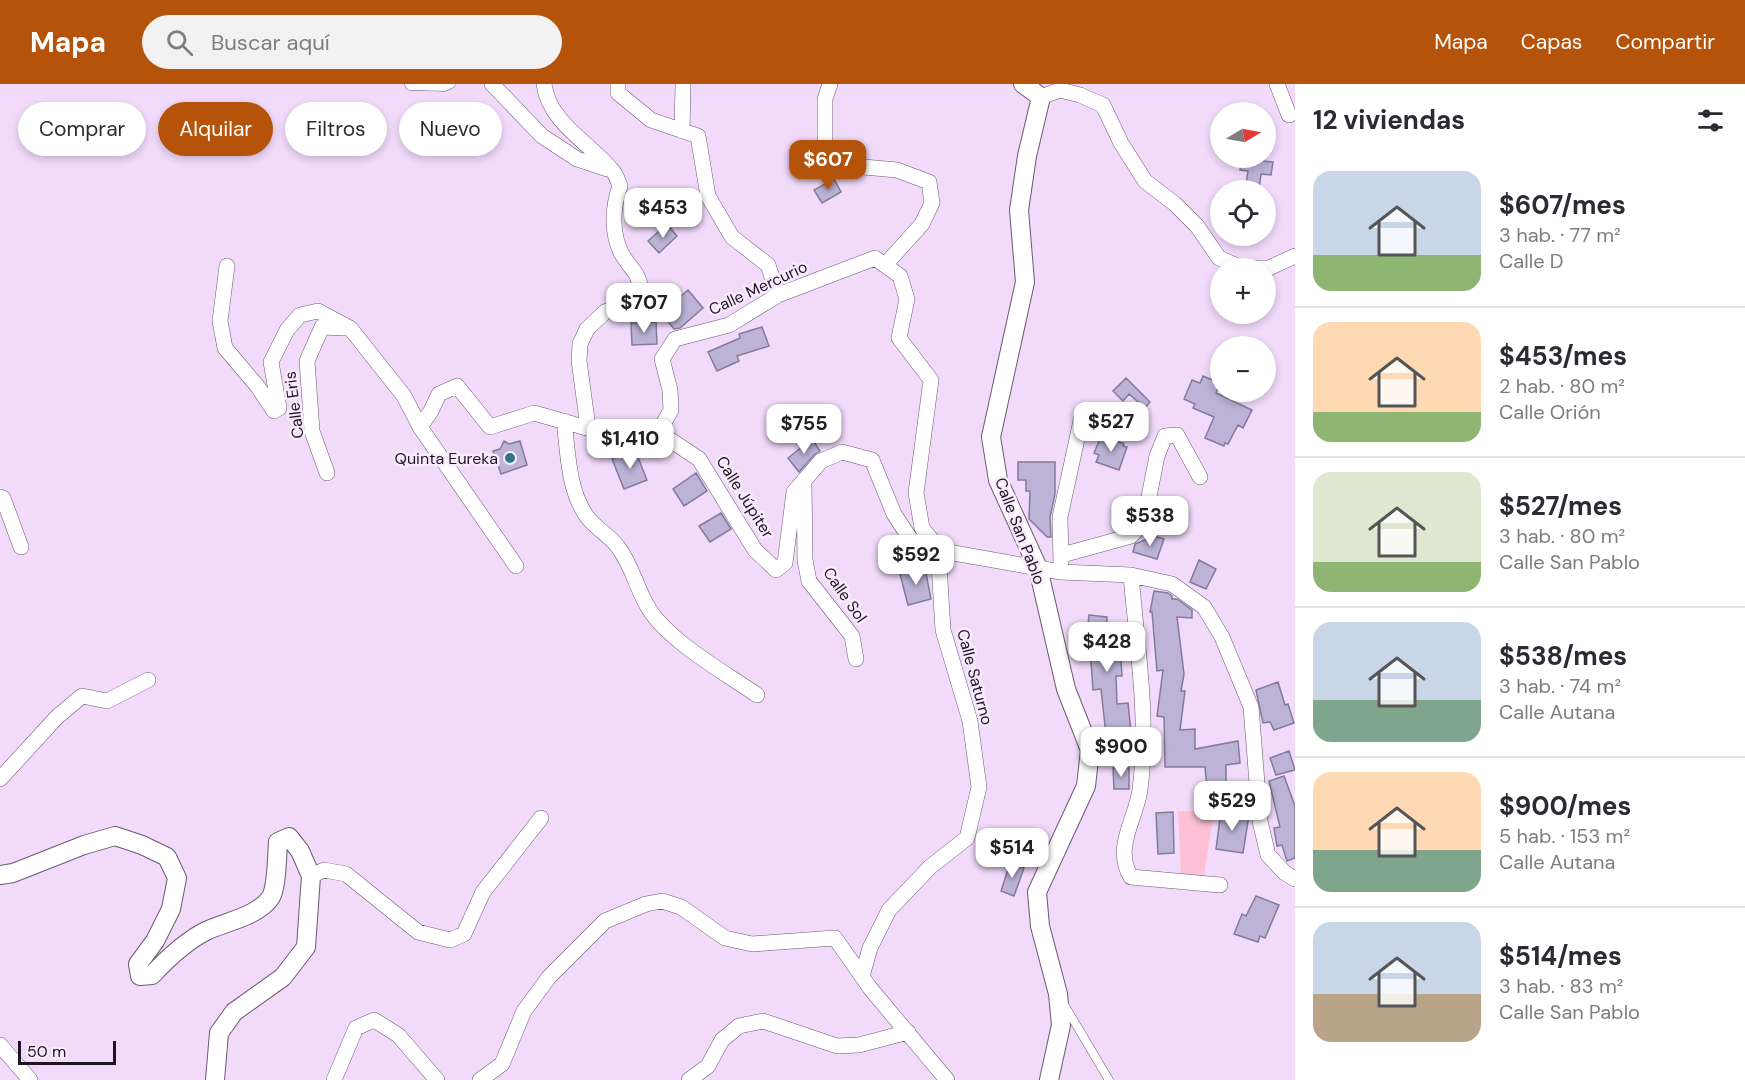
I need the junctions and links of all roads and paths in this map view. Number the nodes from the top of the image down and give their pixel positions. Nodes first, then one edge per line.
1 (408, 84) edge
2 (451, 84) edge
3 (492, 84) edge
4 (543, 84) edge
5 (618, 84) edge
6 (683, 84) edge
7 (830, 84) edge
8 (1023, 84) edge
9 (1277, 84) edge
10 (1041, 97) junction
11 (1289, 115) dead end
12 (682, 131) junction
13 (613, 171) junction
14 (1295, 256) edge
15 (1219, 258) edge
16 (885, 265) junction
17 (1276, 265) edge
18 (227, 266) dead end
19 (778, 295) junction
20 (350, 328) junction
21 (1082, 416) dead end
22 (564, 421) junction
23 (420, 426) junction
24 (588, 427) junction
25 (656, 437) junction
26 (327, 473) dead end
27 (1200, 477) dead end
28 (804, 480) junction
29 (0, 496) edge
30 (21, 547) dead end
31 (938, 548) junction
32 (1062, 555) junction
33 (516, 566) dead end
34 (1038, 568) junction
35 (1061, 572) junction
36 (1131, 575) junction
37 (856, 659) dead end
38 (148, 680) dead end
39 (757, 695) dead end
40 (0, 779) edge
41 (542, 818) dead end
42 (0, 875) edge
43 (311, 876) junction
44 (1295, 879) edge
45 (1220, 885) dead end
46 (862, 976) junction
47 (1058, 994) junction
48 (908, 1032) junction
49 (0, 1045) edge
50 (30, 1080) edge
51 (215, 1080) edge
52 (334, 1080) edge
53 (437, 1080) edge
54 (480, 1080) edge
55 (689, 1080) edge
56 (947, 1080) edge
57 (1049, 1080) edge
58 (1109, 1080) edge

1 - 2 lane
3 - 13 street
4 - 13 street
5 - 12 street
6 - 12 street
7 - 16 street
8 - 10 street
9 - 11 street
10 - 15 street
10 - 34 street, Calle San Pablo
12 - 19 street
13 - 24 street
14 - 17 street
16 - 19 street, Calle Mercurio
16 - 31 street
18 - 20 street
19 - 25 street, Calle Mercurio
20 - 23 street
20 - 26 street, Calle Eris
21 - 32 street
22 - 23 street, Calle Júpiter
22 - 24 street, Calle Júpiter
22 - 39 street
23 - 33 street
24 - 25 street, Calle Júpiter
25 - 28 street, Calle Júpiter
27 - 32 street
28 - 31 street, Calle Júpiter
28 - 37 street, Calle Sol
29 - 30 street
31 - 34 street, Calle Júpiter
31 - 46 street, Calle Saturno
32 - 35 street
34 - 35 street, Calle Júpiter
34 - 47 street, Calle San Pablo
35 - 36 street, Calle Júpiter
36 - 44 street, Calle Júpiter
36 - 45 street
38 - 40 street
41 - 43 street
42 - 43 street
43 - 51 street
46 - 48 street
46 - 54 street
47 - 57 street, Calle San Pablo
47 - 58 lane
48 - 55 street
48 - 56 street
49 - 50 street
52 - 53 street

